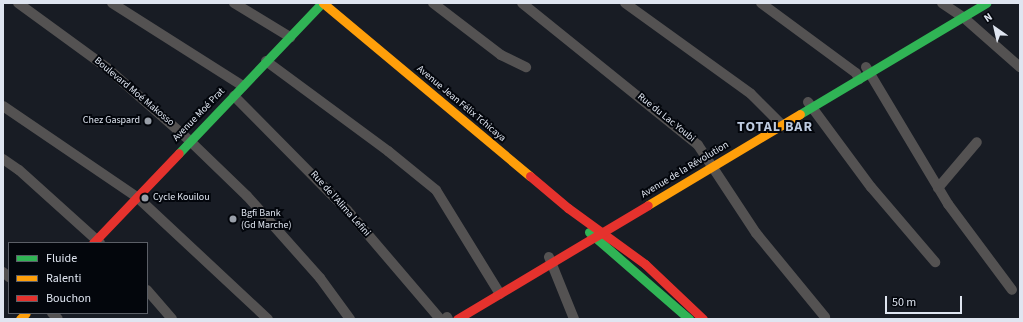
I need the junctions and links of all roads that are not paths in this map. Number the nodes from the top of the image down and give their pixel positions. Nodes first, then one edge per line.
1 (18, 3) edge
2 (112, 3) edge
3 (234, 3) edge
4 (322, 3) edge
5 (433, 3) edge
6 (522, 3) edge
7 (625, 3) edge
8 (761, 3) edge
9 (942, 3) edge
10 (973, 3) edge
11 (986, 3) edge
12 (960, 15) junction
13 (290, 37) junction
14 (266, 61) junction
15 (526, 67) dead end
16 (1020, 67) edge
17 (868, 70) junction
18 (858, 76) junction
19 (243, 86) junction
20 (234, 96) junction
21 (809, 105) junction
22 (3, 106) edge
23 (780, 122) junction
24 (190, 141) junction
25 (977, 142) dead end
26 (3, 159) edge
27 (710, 164) junction
28 (938, 188) junction
29 (137, 196) junction
30 (624, 220) junction
31 (596, 233) junction
32 (96, 242) edge
33 (625, 248) junction
34 (573, 251) junction
35 (611, 251) junction
36 (550, 260) junction
37 (935, 262) dead end
38 (498, 290) junction
39 (1012, 290) dead end
40 (148, 291) edge
41 (824, 317) dead end
42 (172, 319) edge
43 (268, 319) edge
44 (350, 319) edge
45 (447, 319) edge
46 (574, 319) edge
47 (689, 319) edge
48 (702, 319) edge

1 - 24 street, Boulevard Moé Makosso
2 - 19 street
3 - 13 street
4 - 13 street, Avenue Moé Prat
4 - 31 street, Avenue Jean Félix Tchicaya
5 - 15 street
6 - 27 street, Rue du Lac Youbi
7 - 23 street
8 - 18 street
9 - 12 street
10 - 12 street, Avenue de la Révolution
11 - 12 street, Avenue de la Révolution
12 - 16 street
12 - 17 street, Avenue de la Révolution
13 - 14 street, Avenue Moé Prat
14 - 19 street, Avenue Moé Prat
14 - 38 street
17 - 18 street, Avenue de la Révolution
17 - 28 street
18 - 21 street, Avenue de la Révolution
19 - 20 street, Avenue Moé Prat
20 - 24 street, Avenue Moé Prat
20 - 45 street, Rue de l'Alima Lefini
21 - 23 street, Avenue de la Révolution
21 - 37 street
22 - 29 street
23 - 27 street, Avenue de la Révolution
24 - 29 street, Avenue Moé Prat
24 - 44 street, Boulevard Moé Makosso
25 - 28 street
26 - 32 street
27 - 30 street, Avenue de la Révolution
27 - 31 street, Avenue de la Révolution
27 - 41 street, Rue du Lac Youbi
28 - 39 street
29 - 32 street, Avenue Moé Prat
29 - 43 street
30 - 31 street, Avenue de la Révolution
30 - 33 street
31 - 33 street
31 - 34 street, Avenue de la Révolution
31 - 35 street
31 - 36 street, Avenue de la Révolution
33 - 48 street
34 - 35 street
34 - 36 street, Avenue de la Révolution
35 - 47 street
36 - 38 street, Avenue de la Révolution
36 - 46 street
38 - 45 street, Avenue de la Révolution
40 - 42 street

